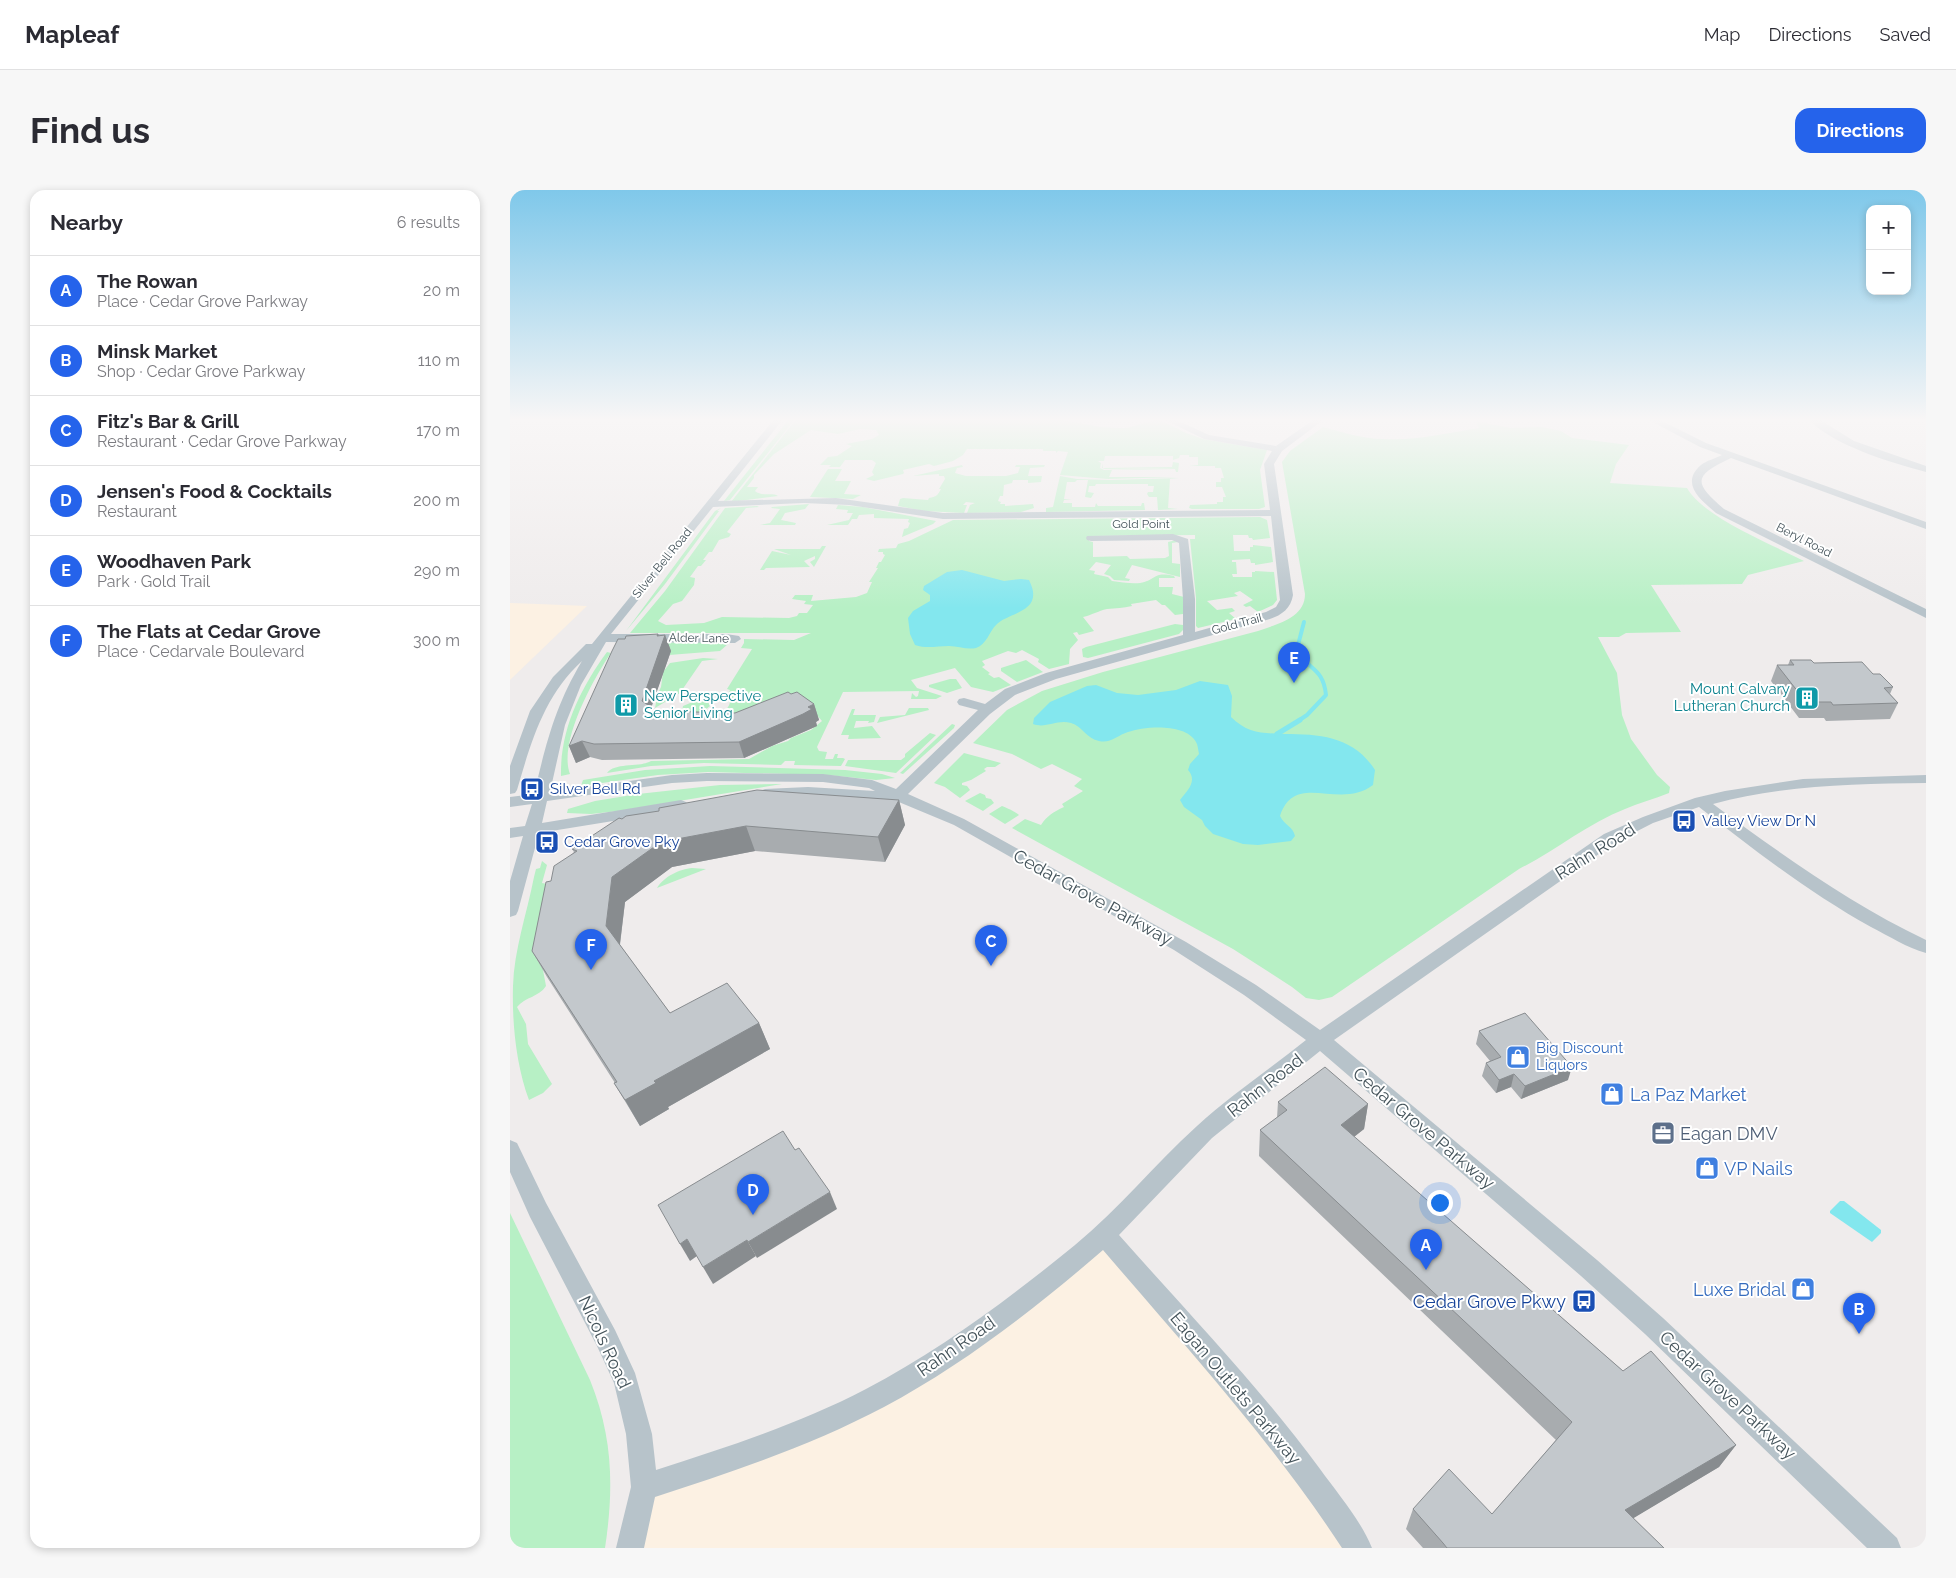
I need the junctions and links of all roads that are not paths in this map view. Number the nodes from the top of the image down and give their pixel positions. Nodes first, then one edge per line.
1 (728, 481) edge
2 (1271, 481) edge
3 (1697, 481) edge
4 (1803, 481) edge
5 (710, 504) junction
6 (1275, 513) junction
7 (1925, 525) edge
8 (1091, 538) dead end
9 (1926, 614) edge
10 (1189, 637) junction
11 (602, 638) junction
12 (736, 639) dead end
13 (964, 702) dead end
14 (986, 709) junction
15 (1926, 779) edge
16 (510, 790) edge
17 (754, 794) edge
18 (897, 796) junction
19 (541, 797) junction
20 (1700, 801) junction
21 (510, 802) edge
22 (698, 802) edge
23 (532, 830) junction
24 (510, 833) edge
25 (510, 911) edge
26 (1926, 947) edge
27 (1320, 1040) junction
28 (510, 1149) edge
29 (1104, 1235) junction
30 (644, 1487) junction
31 (630, 1548) edge
32 (1358, 1548) edge
33 (1887, 1548) edge

1 - 5 street, Silver Bell Road
2 - 6 street, Gold Trail
3 - 9 street, Beryl Road
4 - 7 street
5 - 6 street
5 - 11 street, Silver Bell Road
6 - 10 street, Gold Trail
8 - 10 street, Gold Point
10 - 14 street, Gold Trail
11 - 12 street, Alder Lane
11 - 16 street, Silver Bell Road
11 - 19 street, Silver Bell Road
13 - 14 street
14 - 18 street, Gold Trail
15 - 20 street, Rahn Road
17 - 18 street, Cedar Grove Parkway
18 - 19 street, Cedar Grove Parkway
18 - 27 street, Cedar Grove Parkway
19 - 21 street
19 - 23 street, Silver Bell Road
20 - 26 street
20 - 27 street, Rahn Road
22 - 23 street
23 - 24 street
23 - 25 street, Silver Bell Road
27 - 29 street, Rahn Road
27 - 33 street, Cedar Grove Parkway
28 - 30 street, Nicols Road
29 - 30 street, Rahn Road
29 - 32 street, Eagan Outlets Parkway
30 - 31 street, Nicols Road

